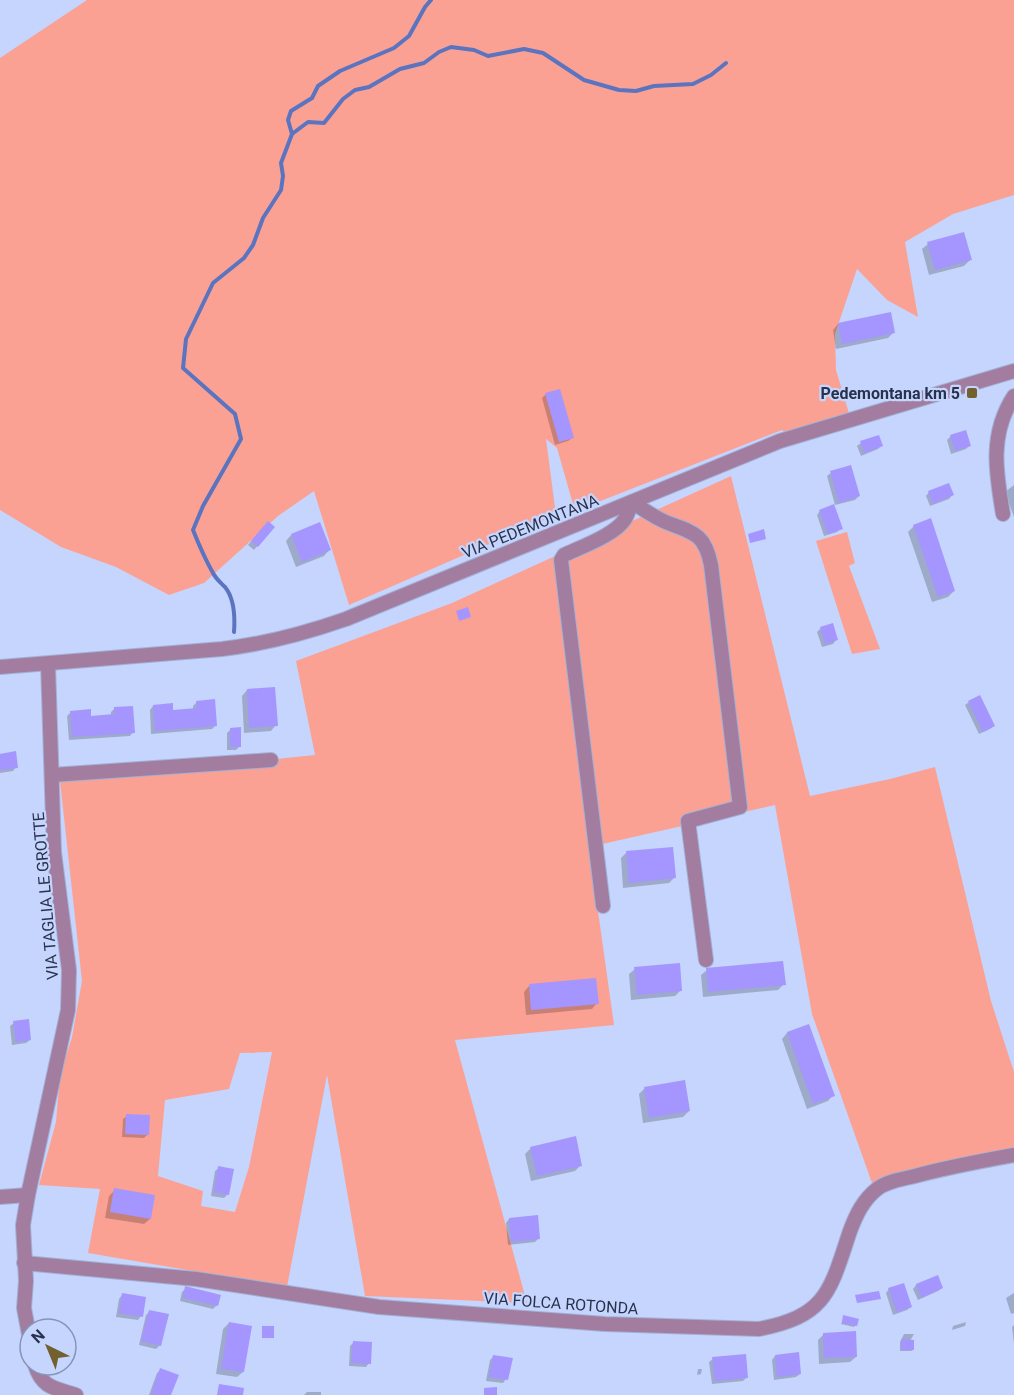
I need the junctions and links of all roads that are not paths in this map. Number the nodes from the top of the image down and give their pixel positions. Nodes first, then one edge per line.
1 (1014, 371) edge
2 (1014, 396) edge
3 (632, 502) junction
4 (1003, 514) dead end
5 (48, 664) junction
6 (0, 667) edge
7 (271, 760) dead end
8 (52, 775) junction
9 (603, 906) dead end
10 (706, 960) dead end
11 (1014, 1155) edge
12 (28, 1195) junction
13 (0, 1197) edge
14 (24, 1263) junction
15 (26, 1317) edge
16 (39, 1377) edge
17 (76, 1395) edge

1 - 3 street, VIA PEDEMONTANA
2 - 4 street
3 - 5 street, VIA PEDEMONTANA
3 - 9 street
3 - 10 street
5 - 6 street, VIA PEDEMONTANA
5 - 8 street, VIA TAGLIA LE GROTTE
7 - 8 street
8 - 12 street, VIA TAGLIA LE GROTTE
11 - 14 street, VIA FOLCA ROTONDA
12 - 13 street
12 - 14 street, VIA TAGLIA LE GROTTE
14 - 15 street, VIA TAGLIA LE GROTTE
16 - 17 street

